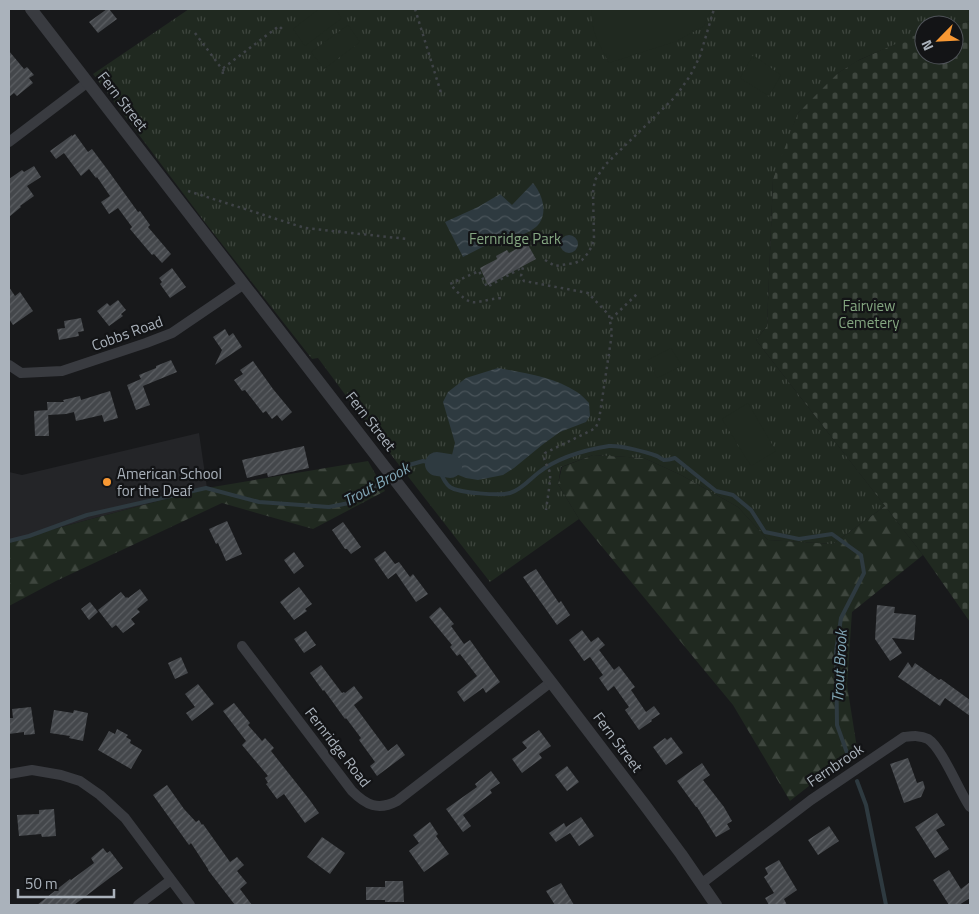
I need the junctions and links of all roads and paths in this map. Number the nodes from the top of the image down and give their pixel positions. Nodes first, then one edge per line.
1 (31, 9) edge
2 (414, 9) edge
3 (714, 9) edge
4 (282, 29) dead end
5 (195, 33) dead end
6 (222, 70) junction
7 (224, 73) dead end
8 (88, 82) junction
9 (442, 96) dead end
10 (9, 142) edge
11 (188, 191) dead end
12 (407, 239) dead end
13 (545, 260) dead end
14 (244, 284) junction
15 (637, 294) dead end
16 (501, 298) dead end
17 (610, 320) junction
18 (9, 365) edge
19 (546, 510) dead end
20 (242, 646) dead end
21 (551, 682) junction
22 (9, 774) edge
23 (970, 807) edge
24 (171, 880) junction
25 (701, 884) junction
26 (138, 905) edge
27 (190, 905) edge
28 (716, 905) edge

1 - 8 street, Fern Street
2 - 9 path
3 - 13 path
4 - 6 path
5 - 6 path
6 - 7 path
8 - 10 street
8 - 14 street, Fern Street
11 - 12 path
14 - 18 street, Cobbs Road
14 - 21 street, Fern Street
15 - 17 path
16 - 17 path
17 - 19 path
20 - 21 street, Fernridge Road
21 - 25 street, Fern Street
22 - 24 street
23 - 25 street, Fernbrook
24 - 26 street
24 - 27 street
25 - 28 street, Fern Street

